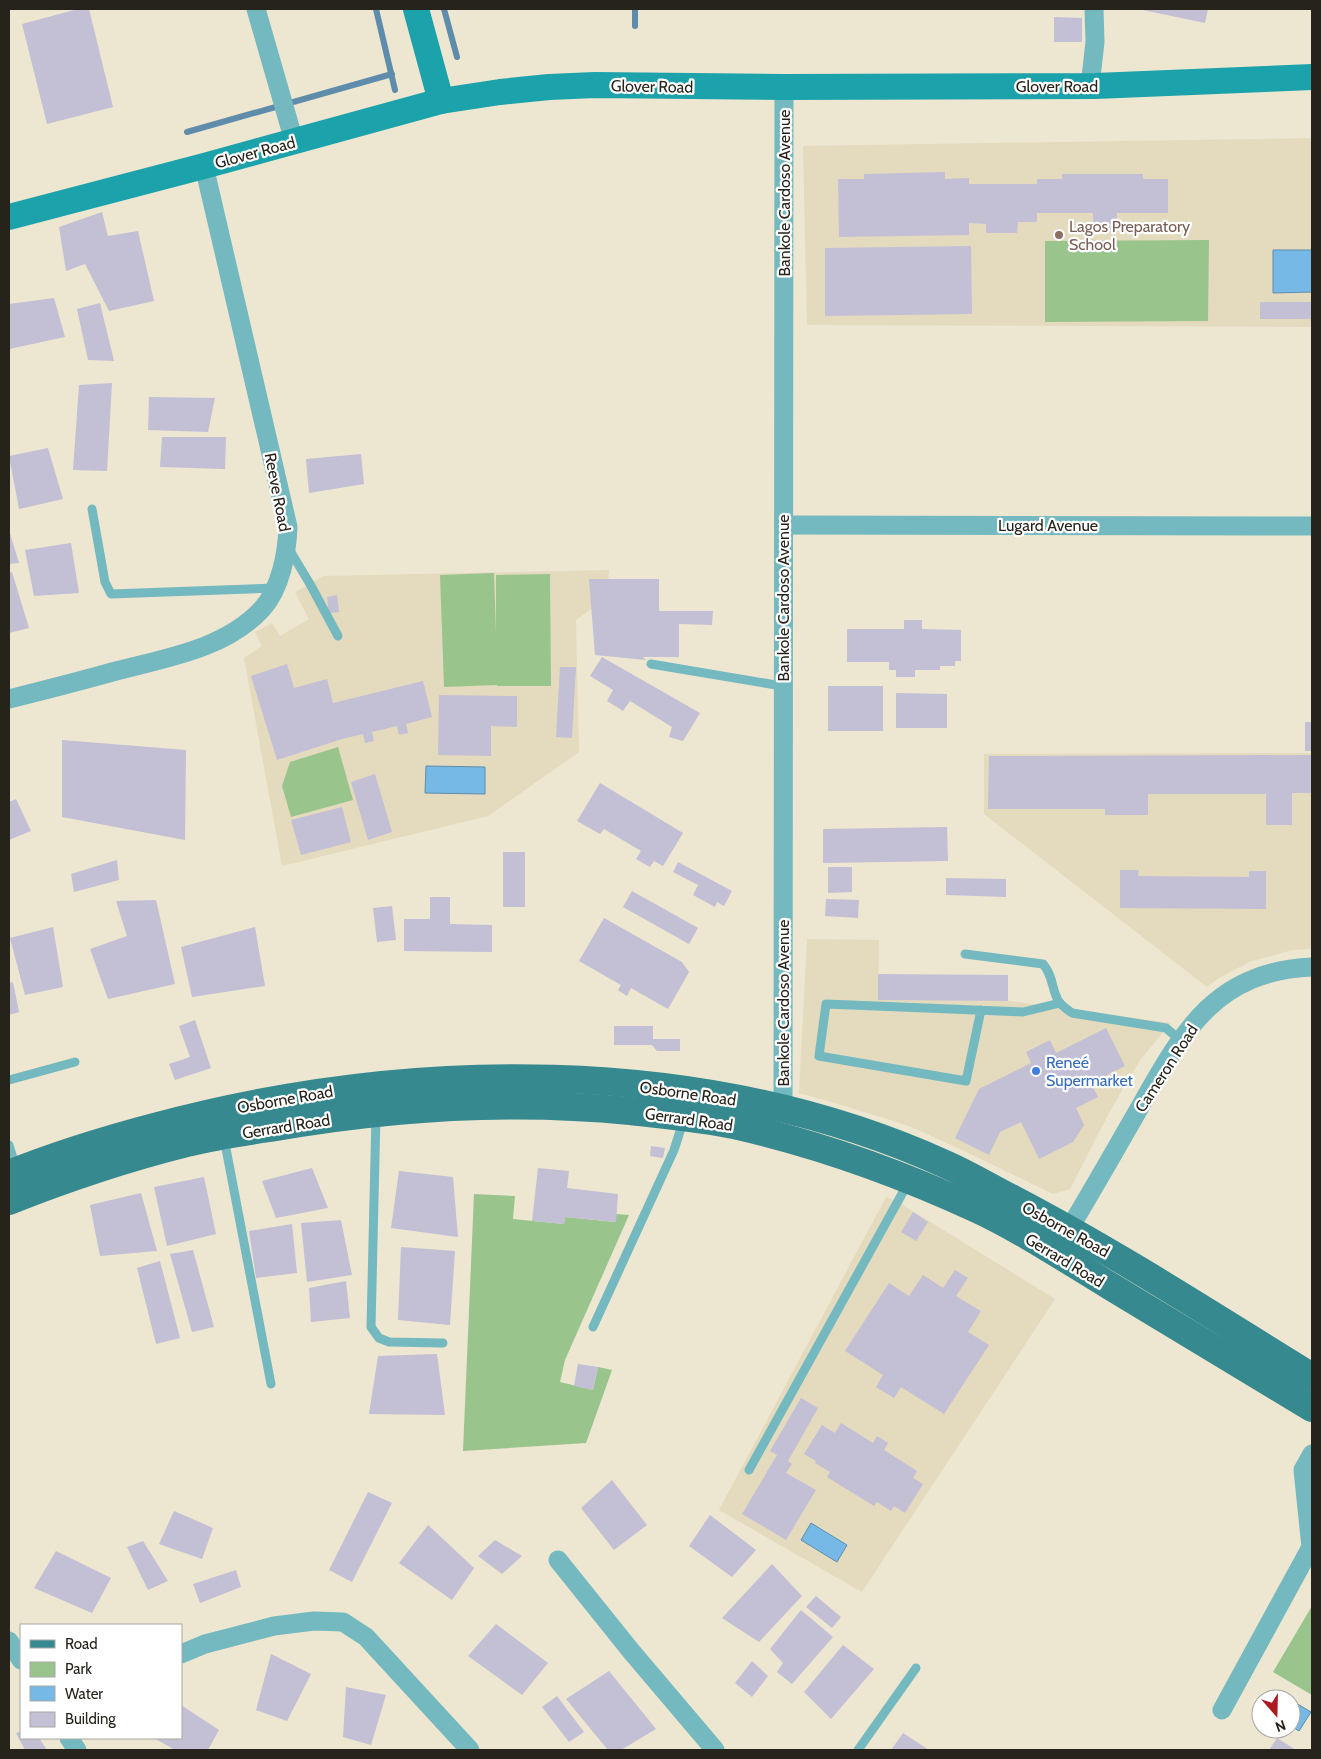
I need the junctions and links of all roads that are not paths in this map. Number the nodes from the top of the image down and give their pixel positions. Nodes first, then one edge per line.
1 (256, 9) edge
2 (416, 9) edge
3 (1094, 9) edge
4 (1312, 77) edge
5 (1090, 86) junction
6 (784, 87) junction
7 (441, 101) junction
8 (294, 141) junction
9 (204, 166) junction
10 (9, 217) edge
11 (92, 509) dead end
12 (784, 525) junction
13 (1312, 526) edge
14 (287, 546) junction
15 (275, 588) junction
16 (338, 636) dead end
17 (651, 664) dead end
18 (782, 686) junction
19 (9, 699) edge
20 (964, 954) dead end
21 (1312, 967) edge
22 (1060, 1003) junction
23 (981, 1010) junction
24 (1180, 1040) junction
25 (75, 1062) dead end
26 (9, 1080) edge
27 (783, 1109) junction
28 (376, 1112) junction
29 (684, 1117) junction
30 (224, 1136) junction
31 (9, 1145) edge
32 (13, 1172) edge
33 (910, 1180) junction
34 (9, 1201) edge
35 (1069, 1229) junction
36 (593, 1327) dead end
37 (443, 1343) dead end
38 (1312, 1377) edge
39 (270, 1384) dead end
40 (1312, 1408) edge
41 (1312, 1454) edge
42 (748, 1470) dead end
43 (558, 1560) dead end
44 (9, 1641) edge
45 (182, 1654) edge
46 (20, 1658) edge
47 (916, 1668) dead end
48 (1222, 1710) dead end
49 (470, 1750) edge
50 (715, 1750) edge
51 (858, 1750) edge

1 - 8 street
2 - 7 street
3 - 5 street
4 - 5 street, Glover Road
5 - 6 street, Glover Road
6 - 7 street, Glover Road
6 - 12 street, Bankole Cardoso Avenue
7 - 8 street, Glover Road
8 - 9 street, Glover Road
9 - 10 street, Glover Road
9 - 14 street, Reeve Road
11 - 15 lane
12 - 13 street, Lugard Avenue
12 - 18 street, Bankole Cardoso Avenue
14 - 15 street, Reeve Road
14 - 16 lane
15 - 19 street, Reeve Road
17 - 18 lane
18 - 27 street, Bankole Cardoso Avenue
20 - 22 lane
21 - 24 street, Cameron Road
22 - 23 lane
22 - 24 lane
23 - 23 lane
24 - 35 street, Cameron Road
25 - 26 lane
27 - 32 main road, Osborne Road
27 - 35 main road, Osborne Road
28 - 29 main road, Gerrard Road
28 - 30 main road, Gerrard Road
28 - 37 lane
29 - 33 main road, Gerrard Road
29 - 36 lane
30 - 34 main road, Gerrard Road
30 - 39 lane
31 - 32 lane
33 - 40 main road, Gerrard Road
33 - 42 lane
35 - 38 main road, Osborne Road
41 - 48 street
43 - 50 street
44 - 46 street
45 - 49 street
47 - 51 lane

